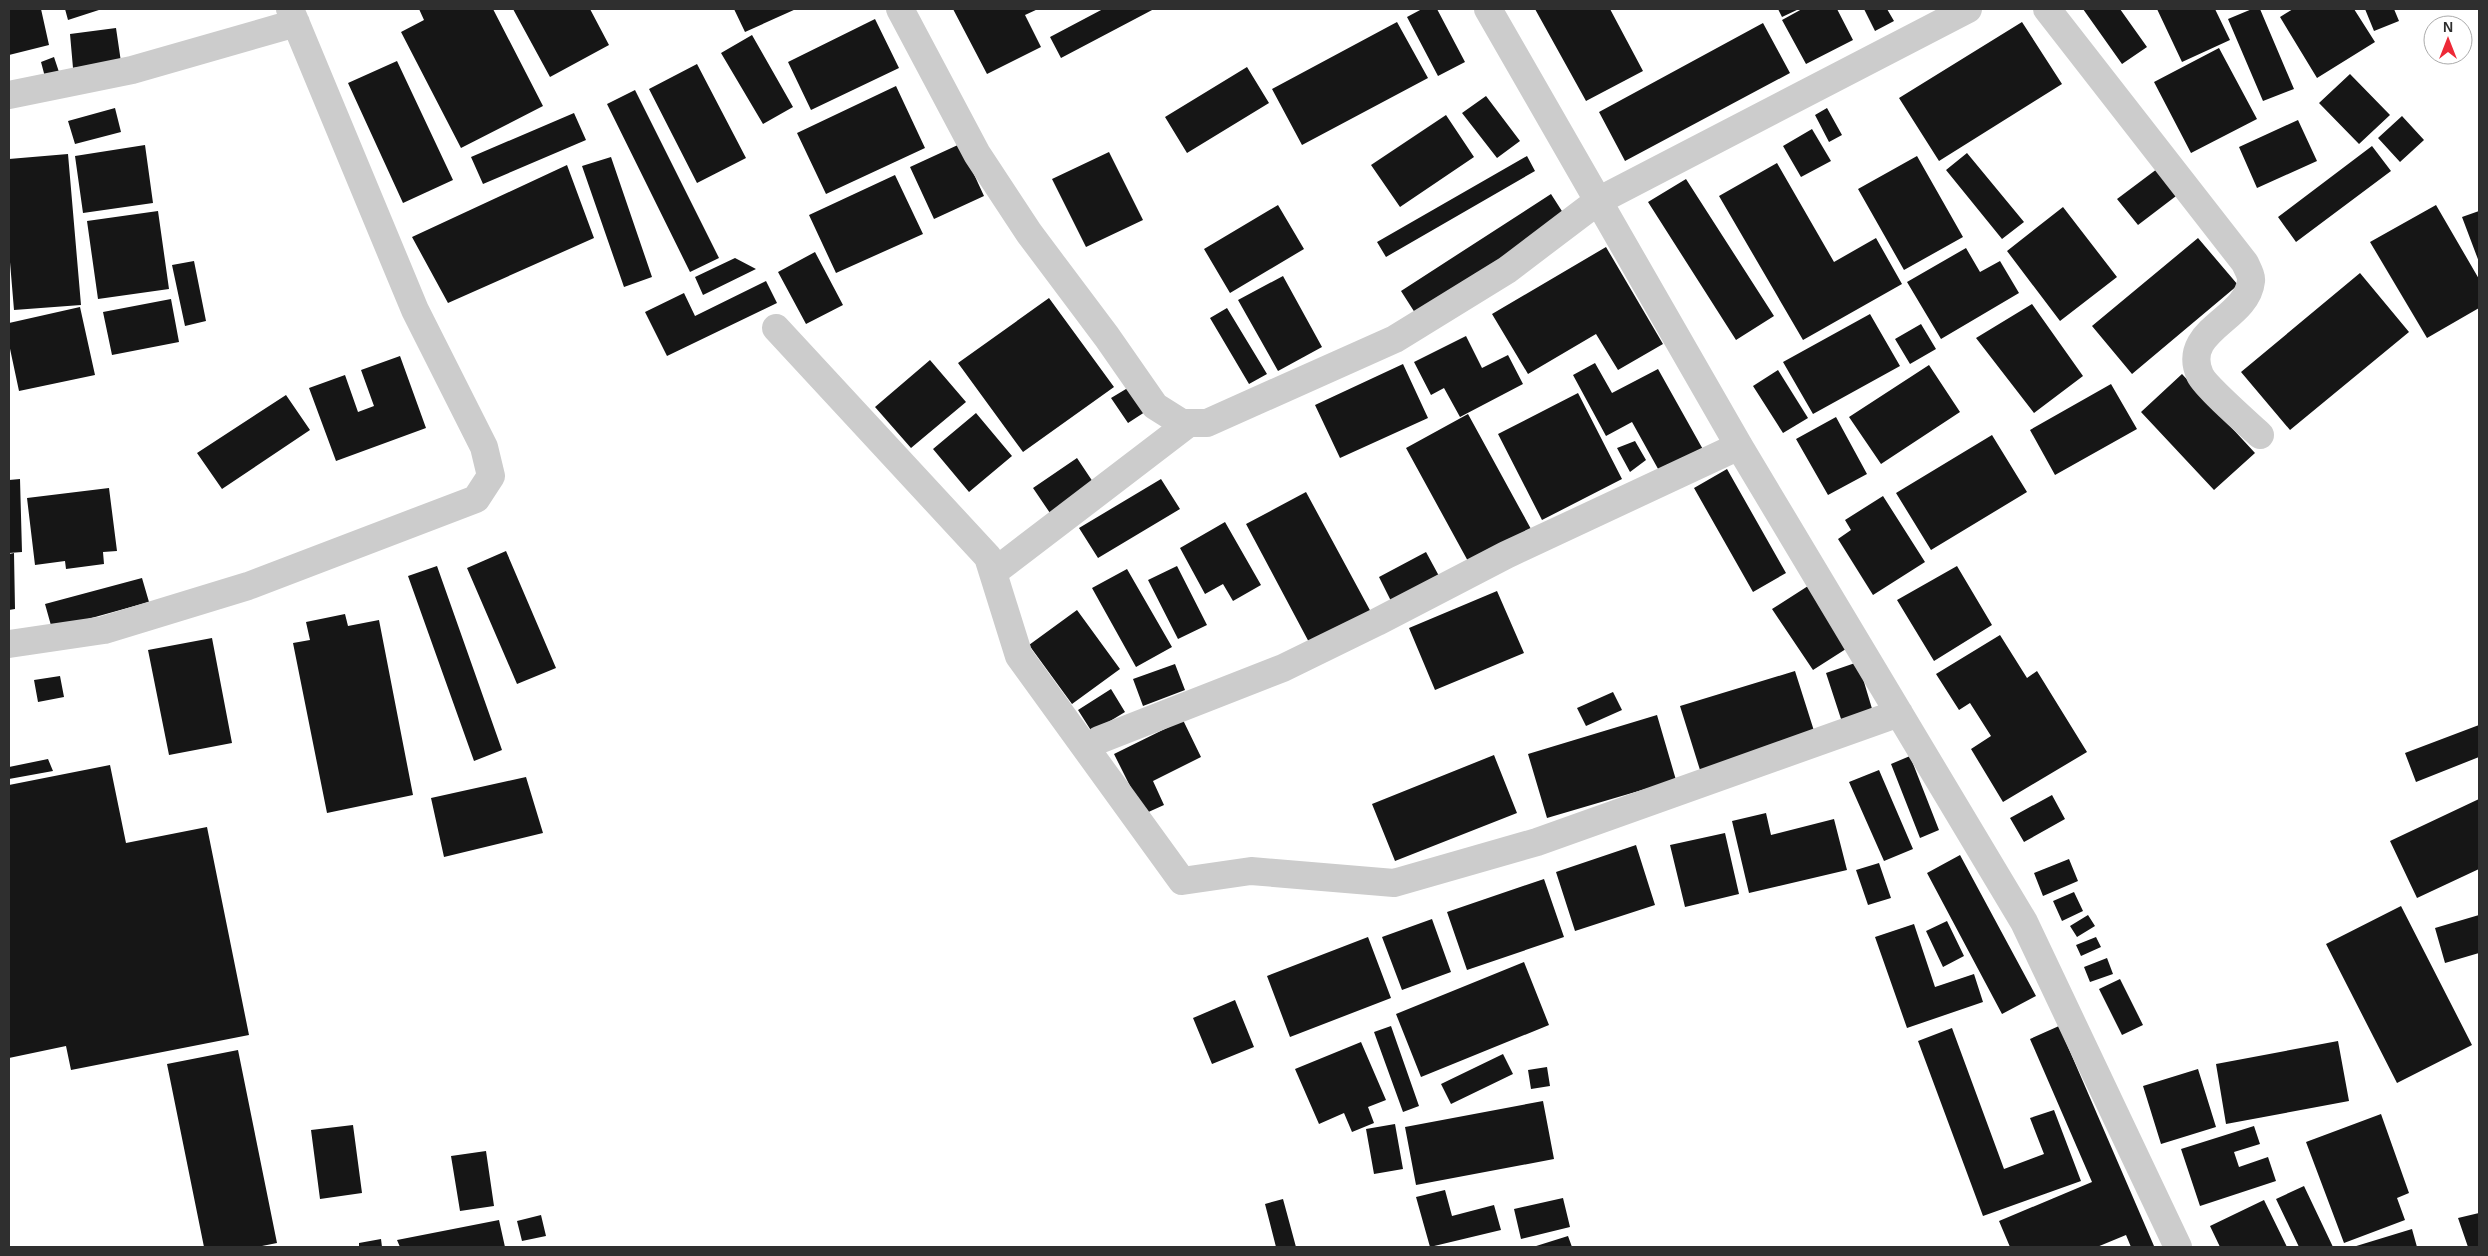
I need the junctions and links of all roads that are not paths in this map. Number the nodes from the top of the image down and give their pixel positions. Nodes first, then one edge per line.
1 (900, 9) edge
2 (1488, 9) edge
3 (1968, 9) edge
4 (2047, 9) edge
5 (293, 16) edge
6 (9, 95) edge
7 (1598, 202) junction
8 (776, 328) dead end
9 (1189, 423) junction
10 (2260, 435) dead end
11 (1739, 446) junction
12 (994, 572) junction
13 (9, 644) edge
14 (1899, 713) junction
15 (1099, 740) dead end
16 (2178, 1247) edge

1 - 9 street
2 - 7 street
3 - 7 street
4 - 10 street
5 - 6 street
5 - 13 street
7 - 9 street
7 - 11 street
8 - 12 street
9 - 12 street
11 - 14 street
11 - 15 street
12 - 14 street
14 - 16 street

